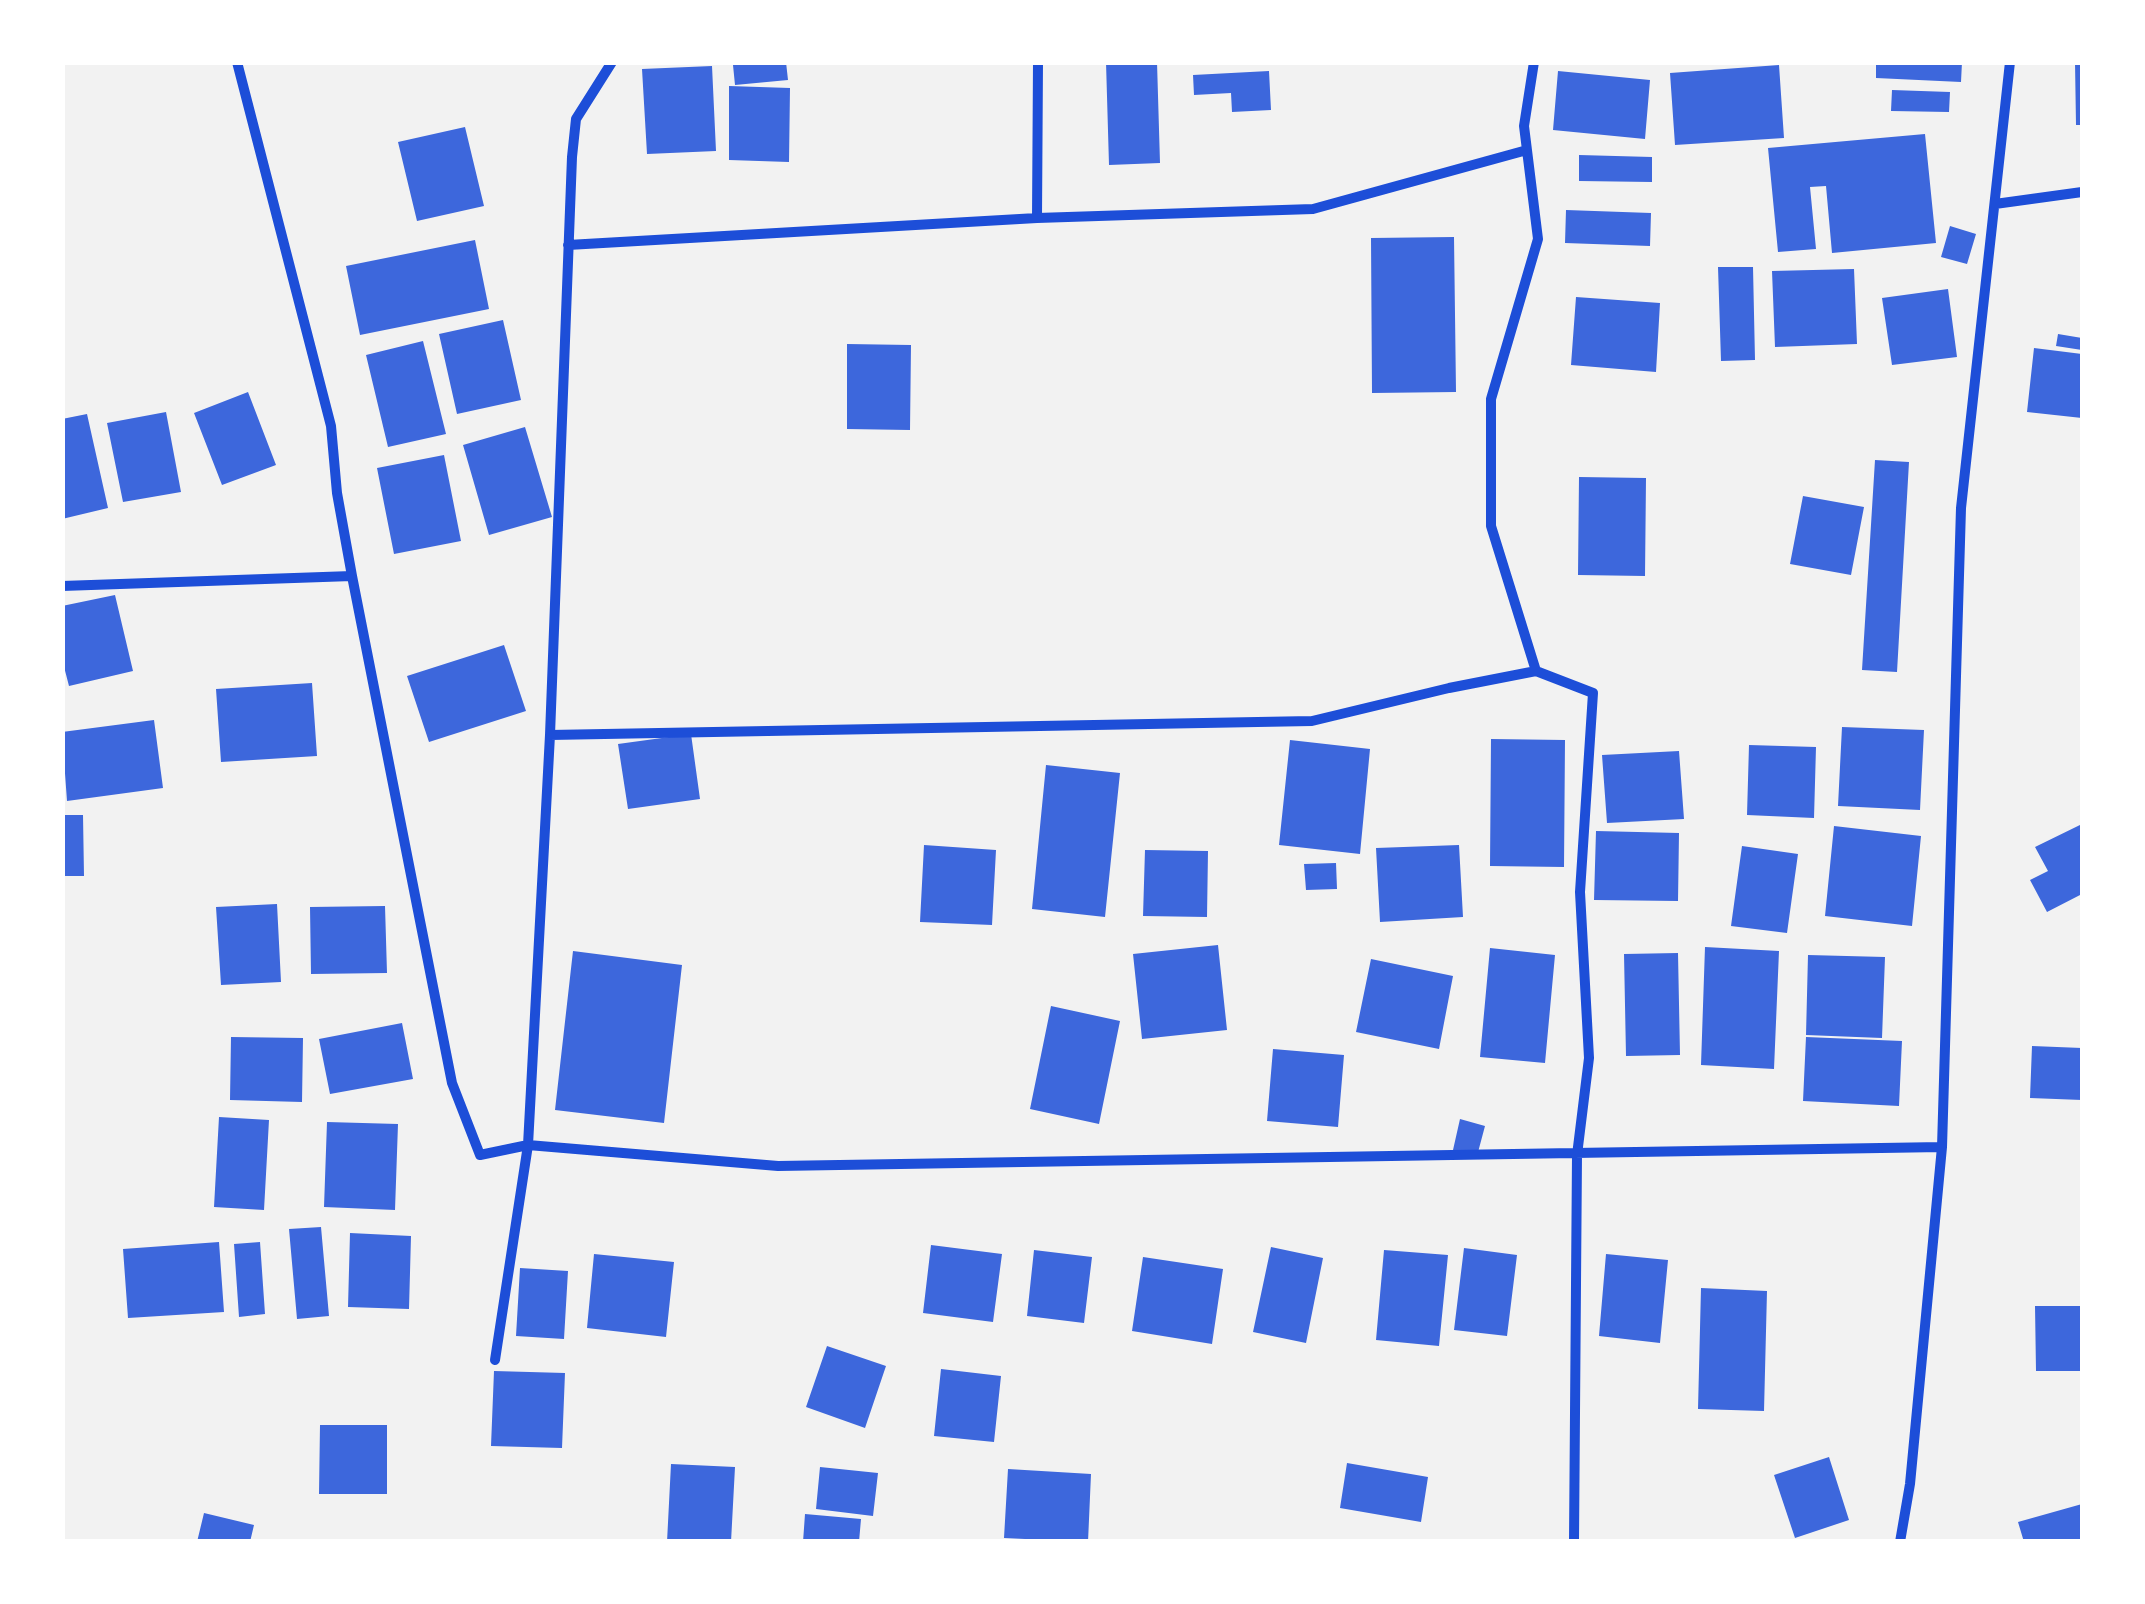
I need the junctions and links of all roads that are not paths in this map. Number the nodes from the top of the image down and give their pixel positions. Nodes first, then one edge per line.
1 (237, 62) edge
2 (612, 62) edge
3 (1038, 62) edge
4 (1534, 62) edge
5 (2010, 62) edge
6 (1526, 150) junction
7 (2082, 192) edge
8 (1995, 204) junction
9 (1037, 218) junction
10 (568, 246) junction
11 (352, 576) junction
12 (62, 586) edge
13 (1536, 671) junction
14 (550, 735) junction
15 (528, 1146) junction
16 (1942, 1147) junction
17 (1576, 1155) junction
18 (495, 1360) dead end
19 (1574, 1542) edge
20 (1900, 1542) edge

1 - 11 street
2 - 10 street
3 - 9 street
4 - 6 street
5 - 8 street
6 - 9 street
6 - 13 street
7 - 8 street
8 - 16 street
9 - 10 street
10 - 14 street
11 - 12 street
11 - 15 street
13 - 14 street
13 - 17 street
14 - 15 street
15 - 17 street
15 - 18 street
16 - 17 street
16 - 20 street
17 - 19 street

